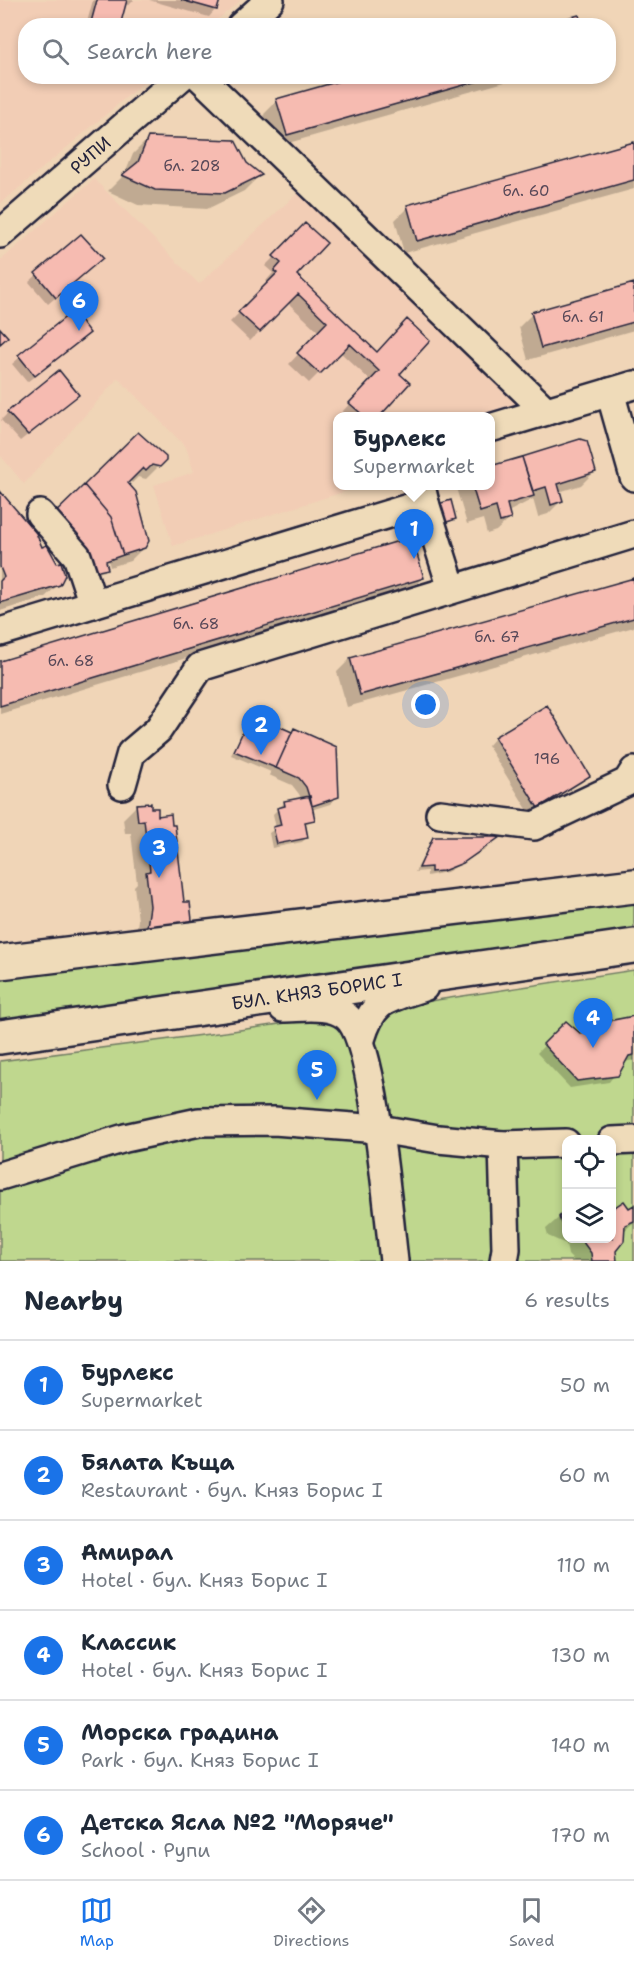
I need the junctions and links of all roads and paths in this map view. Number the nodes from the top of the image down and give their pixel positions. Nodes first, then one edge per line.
1 (270, 0) edge
2 (250, 18) edge
3 (173, 84) edge
4 (207, 84) edge
5 (0, 234) edge
6 (622, 388) edge
7 (546, 411) junction
8 (495, 426) edge
9 (634, 477) edge
10 (423, 494) edge
11 (40, 514) dead end
12 (634, 534) edge
13 (452, 589) junction
14 (93, 604) junction
15 (0, 633) edge
16 (634, 771) edge
17 (122, 785) dead end
18 (440, 814) dead end
19 (634, 886) edge
20 (634, 946) edge
21 (0, 962) edge
22 (490, 967) junction
23 (184, 1011) junction
24 (0, 1037) edge
25 (361, 1039) junction
26 (379, 1129) junction
27 (634, 1140) edge
28 (616, 1141) edge
29 (562, 1143) edge
30 (503, 1145) junction
31 (0, 1176) edge
32 (394, 1261) edge
33 (504, 1261) edge

1 - 2 street
3 - 5 street, РУПИ
4 - 7 street
6 - 7 street
6 - 9 street
7 - 8 street
10 - 13 street
10 - 14 street
11 - 14 street
12 - 13 street
13 - 17 street
14 - 15 street
16 - 18 street
19 - 21 main road
20 - 22 main road, БУЛ. КНЯЗ БОРИС I
22 - 23 main road, БУЛ. КНЯЗ БОРИС I
22 - 25 street
23 - 24 main road, БУЛ. КНЯЗ БОРИС I
23 - 25 street
25 - 26 street
26 - 30 street
26 - 31 street
26 - 32 street
27 - 28 street
29 - 30 street
30 - 33 street

